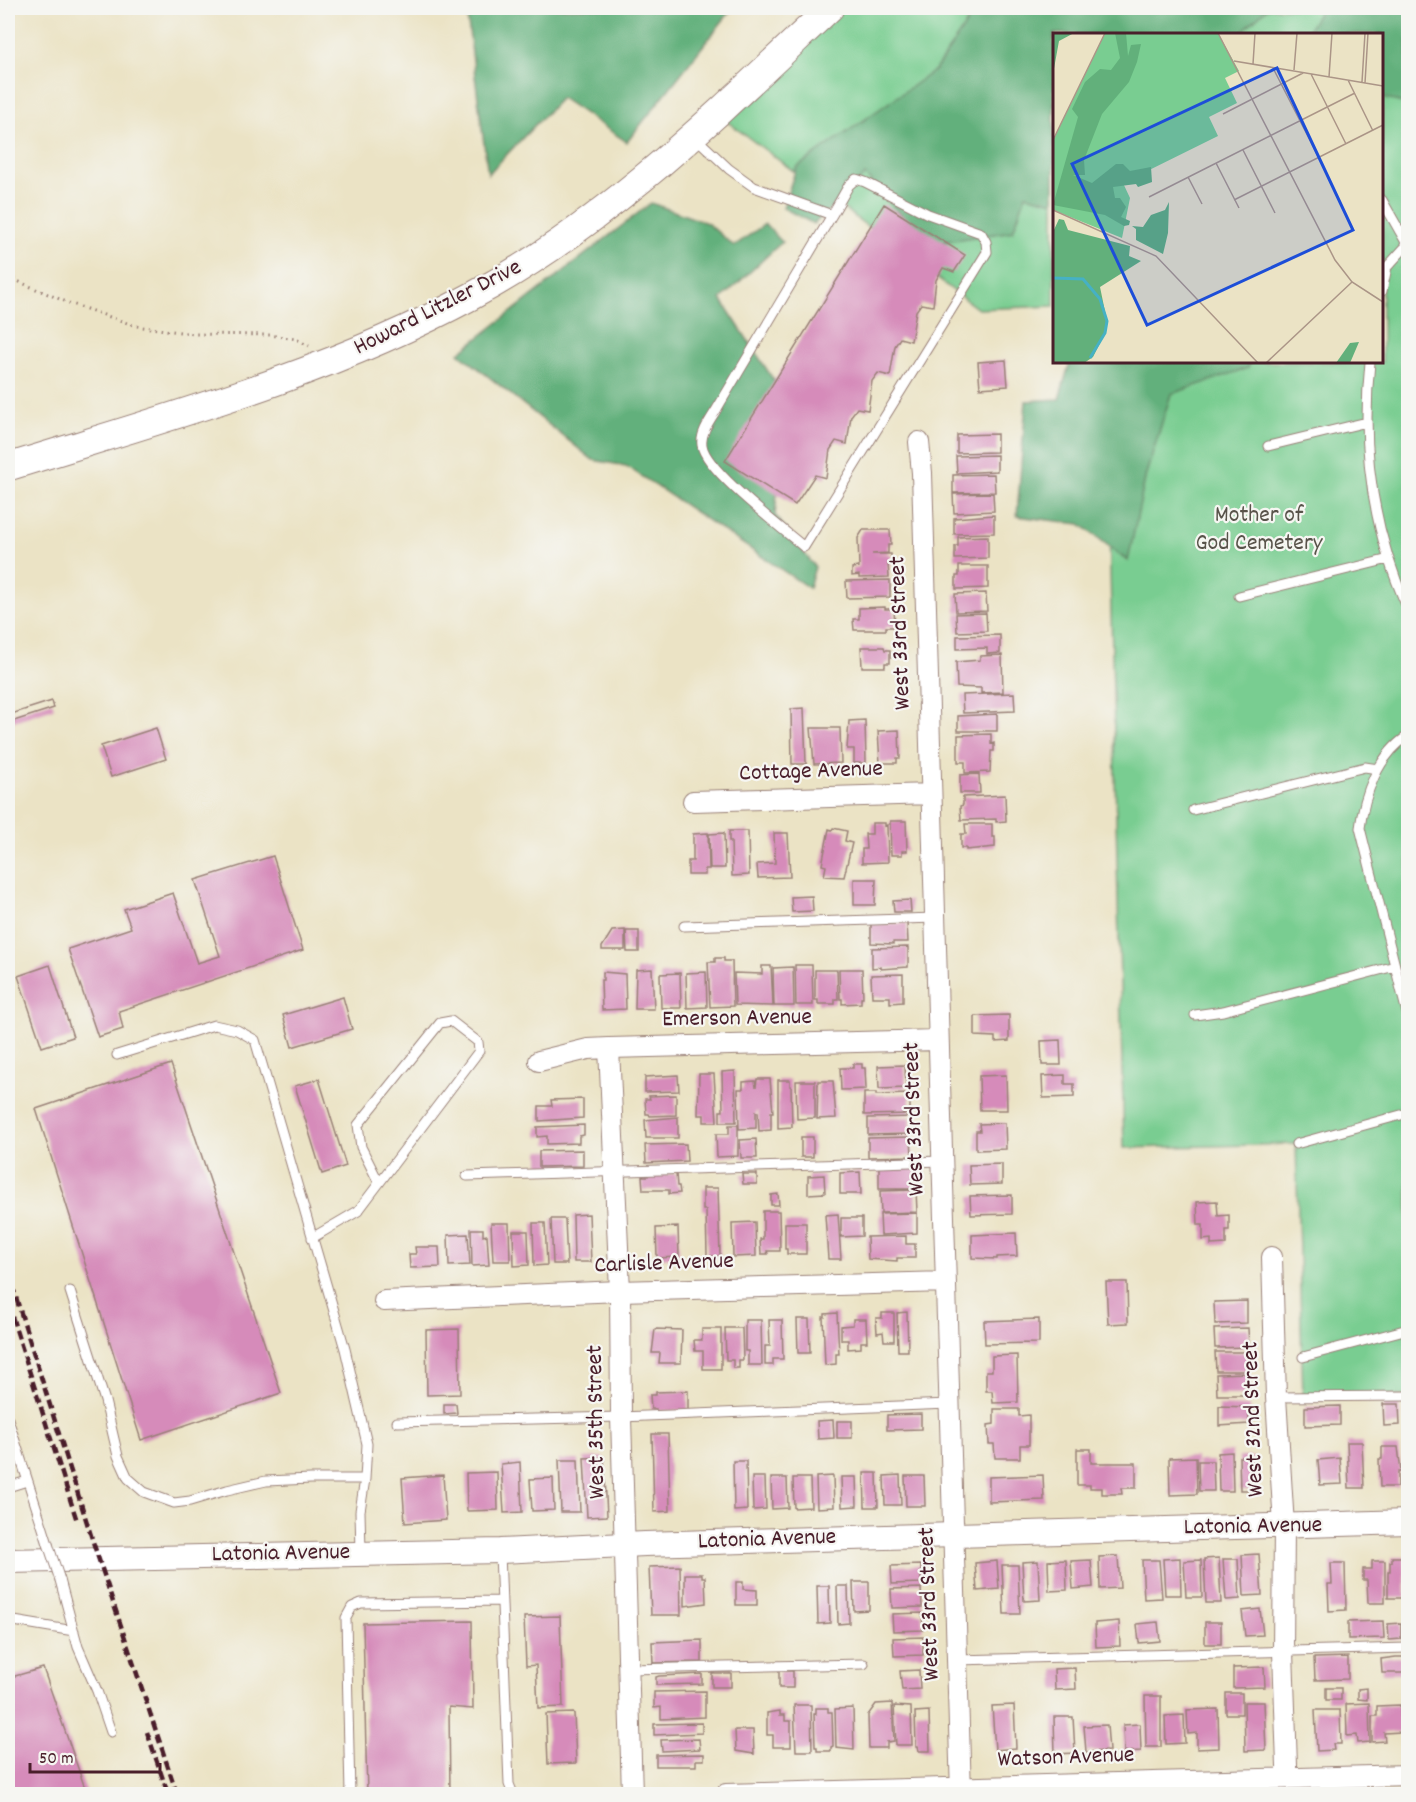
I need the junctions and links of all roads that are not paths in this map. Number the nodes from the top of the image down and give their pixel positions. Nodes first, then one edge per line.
1 (830, 8) edge
2 (693, 136) junction
3 (1383, 202) edge
4 (832, 215) junction
5 (1408, 244) edge
6 (1385, 268) edge
7 (1383, 283) edge
8 (1370, 363) edge
9 (1367, 422) junction
10 (919, 442) dead end
11 (1268, 446) dead end
12 (8, 467) edge
13 (1389, 559) junction
14 (1239, 596) dead end
15 (1408, 609) edge
16 (1408, 736) edge
17 (1378, 769) junction
18 (931, 794) junction
19 (693, 801) dead end
20 (1193, 810) dead end
21 (935, 918) junction
22 (684, 926) dead end
23 (1395, 966) junction
24 (1195, 1016) dead end
25 (1408, 1017) edge
26 (938, 1040) junction
27 (609, 1048) junction
28 (117, 1055) dead end
29 (539, 1061) dead end
30 (1408, 1113) edge
31 (1296, 1144) dead end
32 (942, 1161) junction
33 (615, 1171) junction
34 (466, 1176) dead end
35 (379, 1184) junction
36 (312, 1238) junction
37 (1272, 1257) dead end
38 (946, 1281) junction
39 (70, 1290) dead end
40 (620, 1291) junction
41 (384, 1301) dead end
42 (1408, 1329) edge
43 (1303, 1357) dead end
44 (1408, 1396) edge
45 (1276, 1397) junction
46 (950, 1404) junction
47 (621, 1417) junction
48 (8, 1419) edge
49 (397, 1422) dead end
50 (365, 1479) junction
51 (27, 1481) junction
52 (8, 1487) edge
53 (1408, 1522) edge
54 (1284, 1526) junction
55 (953, 1535) junction
56 (625, 1545) junction
57 (500, 1551) junction
58 (361, 1552) junction
59 (8, 1561) edge
60 (502, 1601) junction
61 (8, 1620) edge
62 (74, 1630) junction
63 (1408, 1648) edge
64 (1283, 1652) junction
65 (957, 1660) junction
66 (864, 1664) dead end
67 (628, 1669) junction
68 (111, 1732) dead end
69 (1408, 1775) edge
70 (1288, 1786) edge
71 (960, 1790) edge
72 (350, 1794) edge
73 (512, 1794) edge
74 (632, 1794) edge
75 (726, 1794) edge

1 - 2 main road, Howard Litzler Drive
2 - 4 lane
2 - 12 main road, Howard Litzler Drive
3 - 5 lane
4 - 4 lane
5 - 6 lane
6 - 7 lane
8 - 9 lane
9 - 11 lane
9 - 13 lane
10 - 18 street, West 33rd Street
13 - 14 lane
13 - 15 lane
16 - 17 lane
17 - 20 lane
17 - 23 lane
18 - 19 street, Cottage Avenue
18 - 21 street, West 33rd Street
21 - 22 lane
21 - 26 street, West 33rd Street
23 - 24 lane
23 - 25 lane
26 - 27 street, Emerson Avenue
26 - 32 street, West 33rd Street
27 - 29 street, Emerson Avenue
27 - 33 street, West 35th Street
28 - 36 lane
30 - 31 lane
32 - 33 lane
32 - 38 street, West 33rd Street
33 - 34 lane
33 - 40 street, West 35th Street
35 - 35 lane
35 - 36 lane
36 - 50 lane
37 - 45 street, West 32nd Street
38 - 40 street, Carlisle Avenue
38 - 46 street, West 33rd Street
39 - 50 lane
40 - 41 street, Carlisle Avenue
40 - 47 street, West 35th Street
42 - 43 lane
44 - 45 lane
45 - 54 street, West 32nd Street
46 - 47 lane
46 - 55 street, West 33rd Street
47 - 49 lane
47 - 56 street, West 35th Street
48 - 51 lane
50 - 58 lane
51 - 52 lane
51 - 62 lane, bridge
53 - 54 street, Latonia Avenue
54 - 55 street, Latonia Avenue
54 - 64 street, West 32nd Street
55 - 56 street, Latonia Avenue
55 - 65 street, West 33rd Street
56 - 57 street, Latonia Avenue
56 - 67 street, West 35th Street
57 - 58 street, Latonia Avenue
57 - 60 lane
58 - 59 street, Latonia Avenue
60 - 72 lane
60 - 73 lane
61 - 62 lane
62 - 68 lane
63 - 64 lane
64 - 65 lane
64 - 70 street, West 32nd Street
65 - 71 street, West 33rd Street
66 - 67 lane
67 - 74 street, West 35th Street
69 - 70 street, Watson Avenue
70 - 71 street, Watson Avenue
71 - 75 street, Watson Avenue

